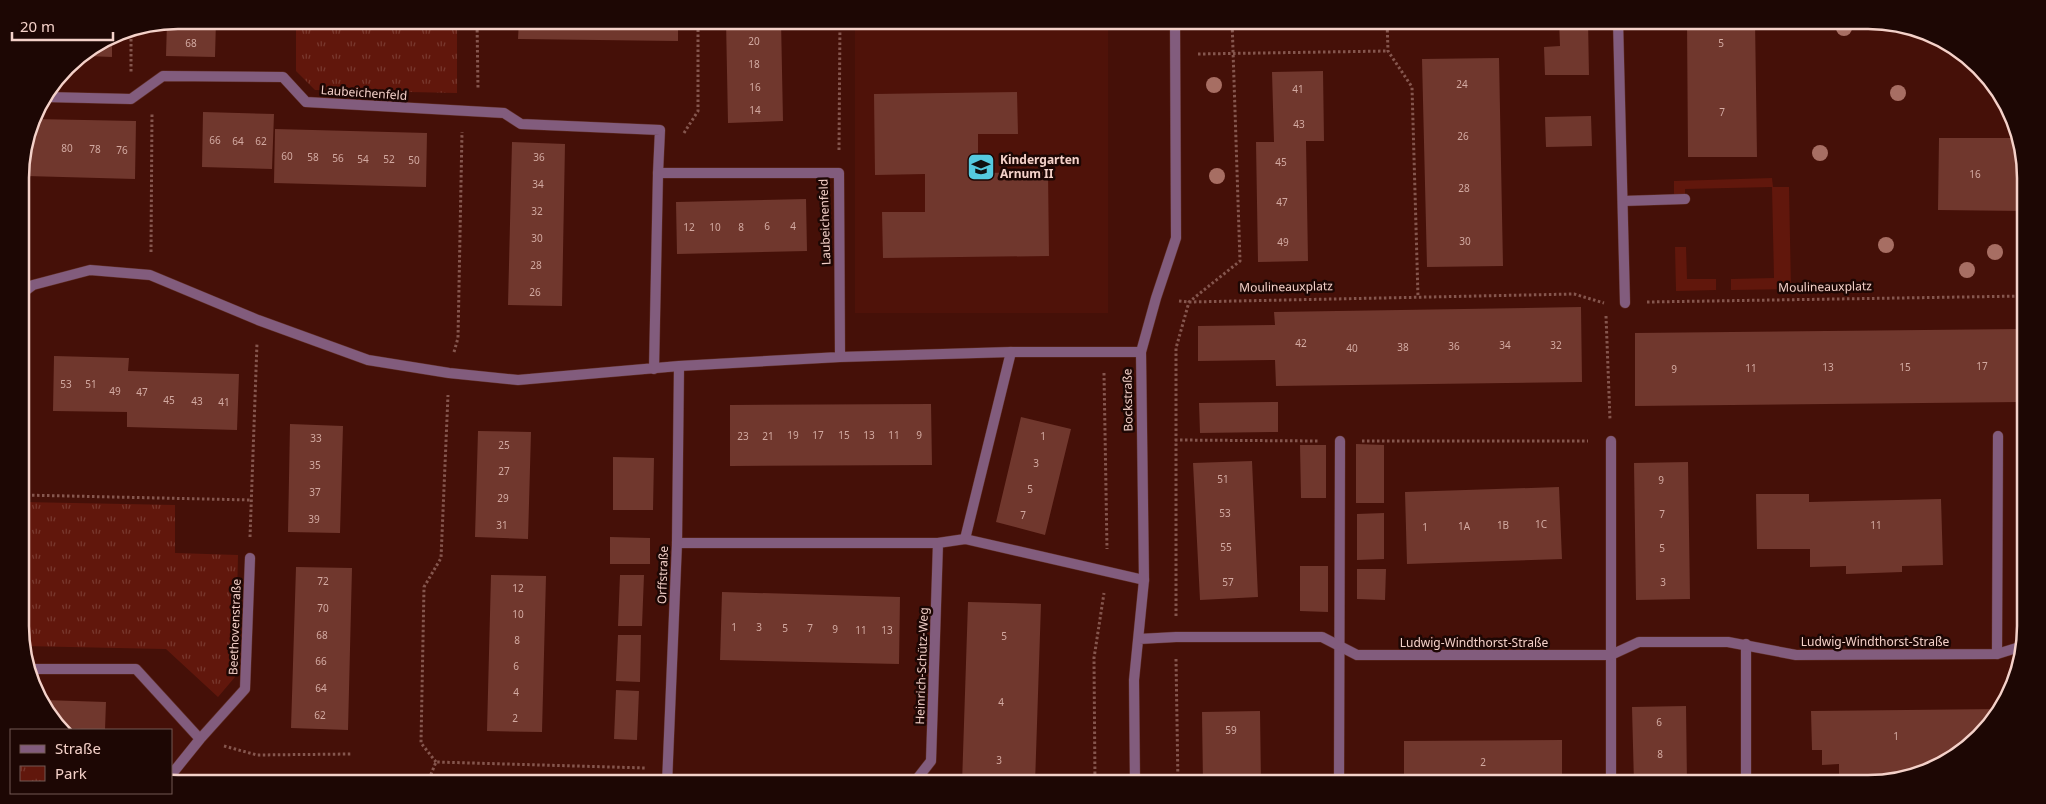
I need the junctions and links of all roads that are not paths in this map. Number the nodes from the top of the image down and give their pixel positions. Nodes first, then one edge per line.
1 (1175, 29) edge
2 (1618, 29) edge
3 (53, 97) edge
4 (658, 173) junction
5 (1685, 199) dead end
6 (1622, 201) junction
7 (29, 288) edge
8 (1625, 302) road end
9 (1011, 352) junction
10 (1141, 352) junction
11 (840, 357) junction
12 (679, 366) junction
13 (654, 369) junction
14 (1998, 436) dead end
15 (1611, 441) road end
16 (1340, 442) road end
17 (965, 539) junction
18 (678, 543) junction
19 (938, 543) junction
20 (250, 558) road end
21 (1144, 580) junction
22 (1139, 638) junction
23 (1746, 644) junction
24 (1340, 646) junction
25 (2015, 648) edge
26 (1997, 654) junction
27 (1611, 655) junction
28 (36, 669) edge
29 (200, 739) junction
30 (172, 774) edge
31 (667, 775) edge
32 (920, 775) edge
33 (1135, 775) edge
34 (1339, 775) edge
35 (1611, 775) edge
36 (1746, 775) edge

1 - 10 street, Bockstraße
2 - 6 street
3 - 4 street, Laubeichenfeld
4 - 11 street, Laubeichenfeld
4 - 13 street, Laubeichenfeld
5 - 6 street
6 - 8 street
7 - 13 street
9 - 10 street
9 - 11 street
9 - 17 street
10 - 21 street, Bockstraße
11 - 12 street
12 - 13 street
12 - 18 street, Orffstraße
14 - 26 street
15 - 27 street
16 - 24 street
17 - 19 street
17 - 21 street
18 - 19 street
18 - 31 street, Orffstraße
19 - 32 street, Heinrich-Schütz-Weg
20 - 29 street, Beethovenstraße
21 - 22 street, Bockstraße
22 - 24 street, Ludwig-Windthorst-Straße
22 - 33 street, Bockstraße
23 - 26 street, Ludwig-Windthorst-Straße
23 - 27 street, Ludwig-Windthorst-Straße
23 - 36 street
24 - 27 street, Ludwig-Windthorst-Straße
24 - 34 street
25 - 26 street, Ludwig-Windthorst-Straße
27 - 35 street
28 - 29 street
29 - 30 street, Beethovenstraße

